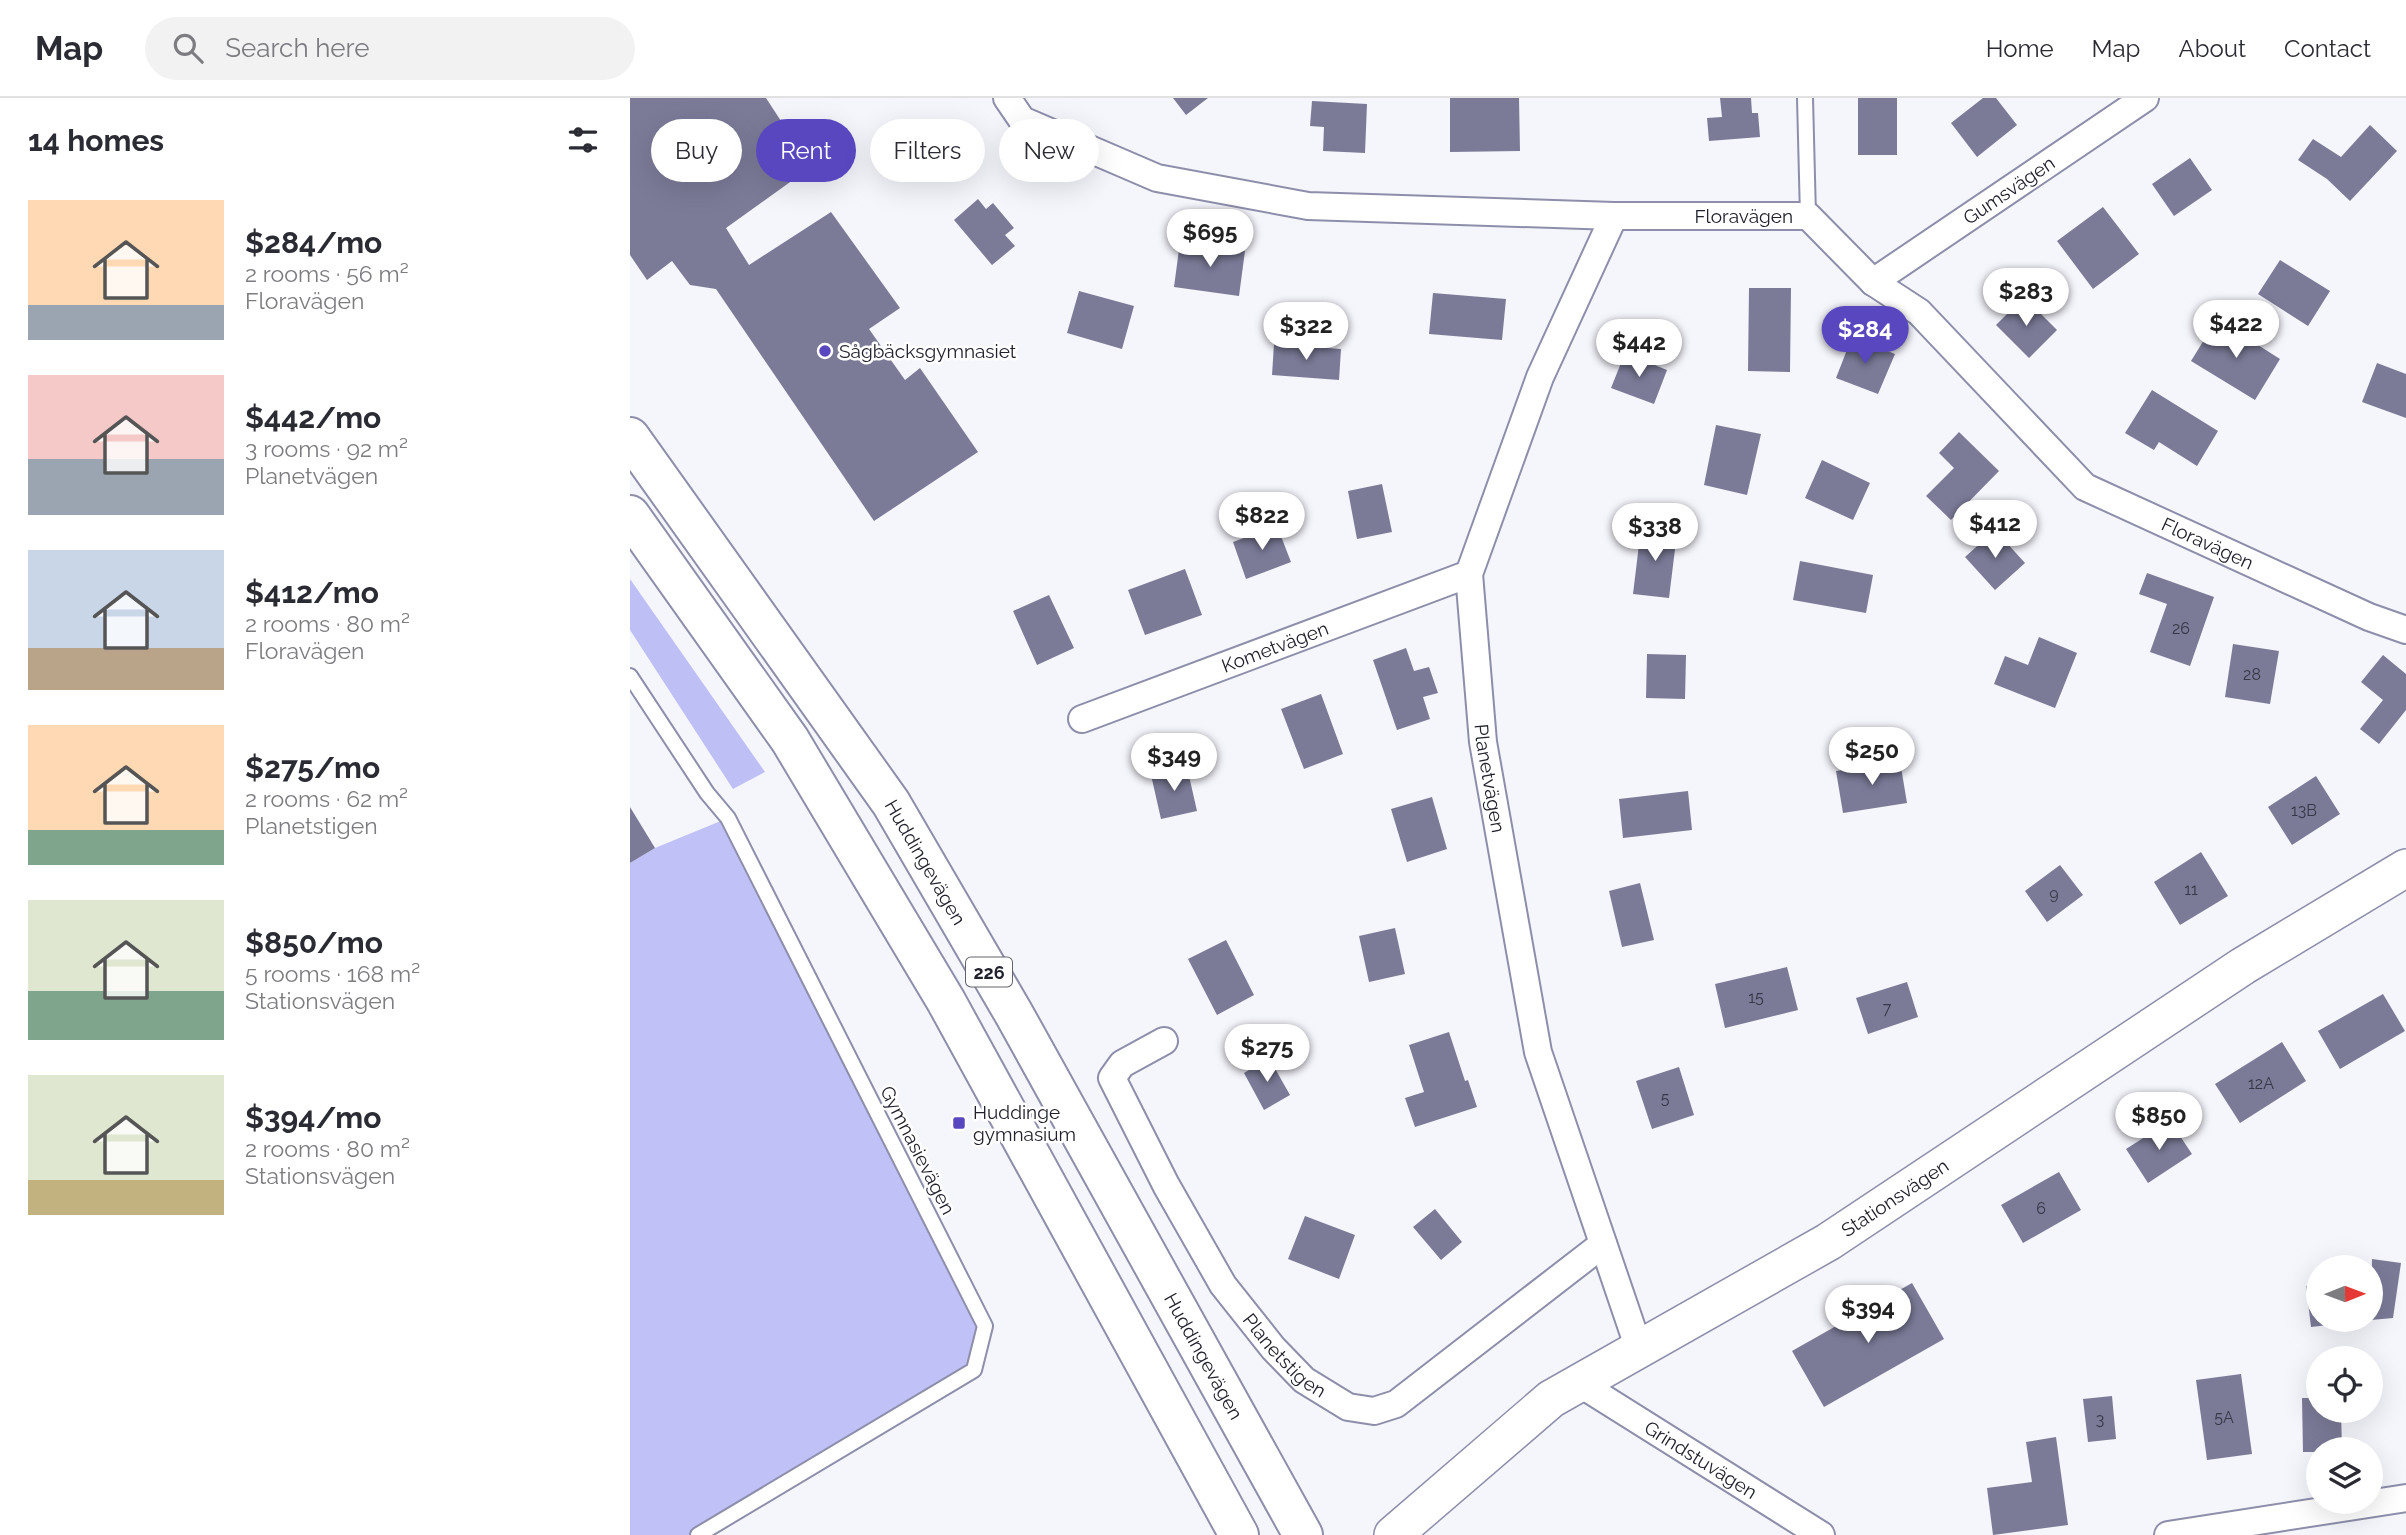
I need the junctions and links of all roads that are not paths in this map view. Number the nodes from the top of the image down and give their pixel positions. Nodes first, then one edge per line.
1 (1007, 98) edge
2 (1805, 98) edge
3 (2145, 98) edge
4 (1614, 216) junction
5 (1808, 216) junction
6 (1873, 282) junction
7 (630, 437) edge
8 (630, 515) edge
9 (1469, 574) junction
10 (2406, 630) edge
11 (630, 676) edge
12 (1082, 719) dead end
13 (2406, 868) edge
14 (1164, 1041) dead end
15 (1603, 1244) junction
16 (1639, 1349) junction
17 (1579, 1383) junction
18 (2406, 1498) edge
19 (698, 1535) edge
20 (1239, 1535) edge
21 (1303, 1535) edge
22 (1393, 1535) edge
23 (1821, 1535) edge
24 (2168, 1535) edge

1 - 4 street, Floravägen
2 - 5 lane
3 - 6 street, Gumsvägen
4 - 5 street, Floravägen
4 - 9 street, Planetvägen
5 - 6 street, Floravägen
6 - 10 street, Floravägen
7 - 21 main road, Huddingevägen / 226
8 - 20 main road, 226
9 - 12 street, Kometvägen
9 - 15 street, Planetvägen
11 - 19 lane, Gymnasievägen
13 - 16 street, Stationsvägen
14 - 15 street, Planetstigen
15 - 16 street, Planetvägen
16 - 17 street, Stationsvägen
17 - 22 street, Stationsvägen
17 - 23 street, Grindstuvägen
18 - 24 street

